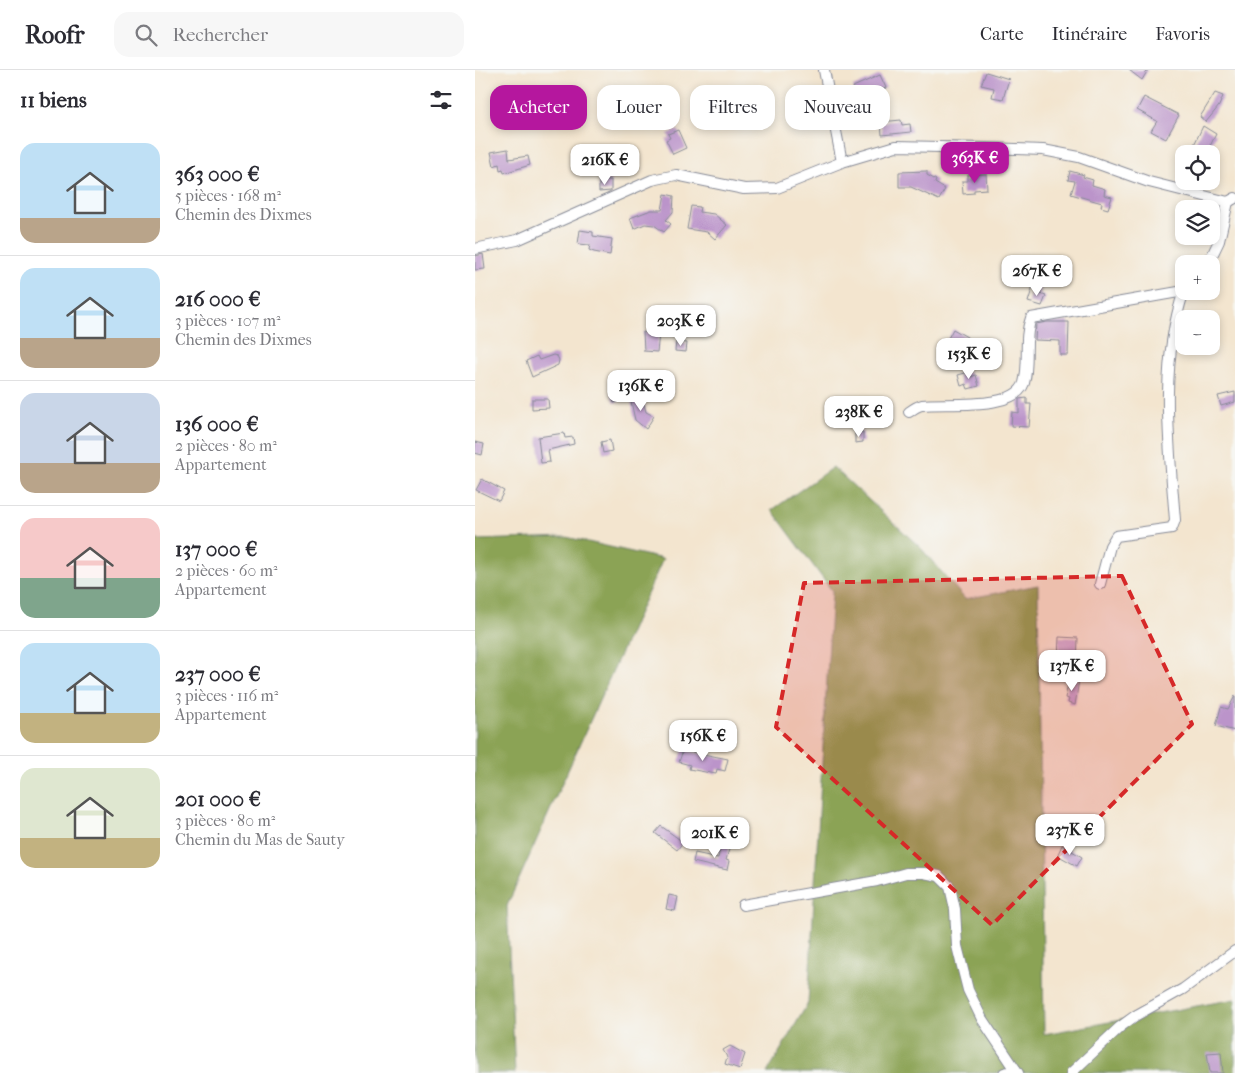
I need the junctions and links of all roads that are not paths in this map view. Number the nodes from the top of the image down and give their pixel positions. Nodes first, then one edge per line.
1 (824, 70) edge
2 (842, 162) junction
3 (1231, 200) edge
4 (475, 249) edge
5 (1212, 255) edge
6 (1175, 293) edge
7 (1181, 300) edge
8 (909, 412) dead end
9 (1100, 584) dead end
10 (743, 905) dead end
11 (1235, 951) edge
12 (1017, 1072) edge
13 (1004, 1073) edge
14 (1071, 1073) edge

1 - 2 street
2 - 3 street
2 - 4 street
3 - 5 street
6 - 8 street
7 - 9 street
10 - 12 street
11 - 14 street
12 - 13 street

